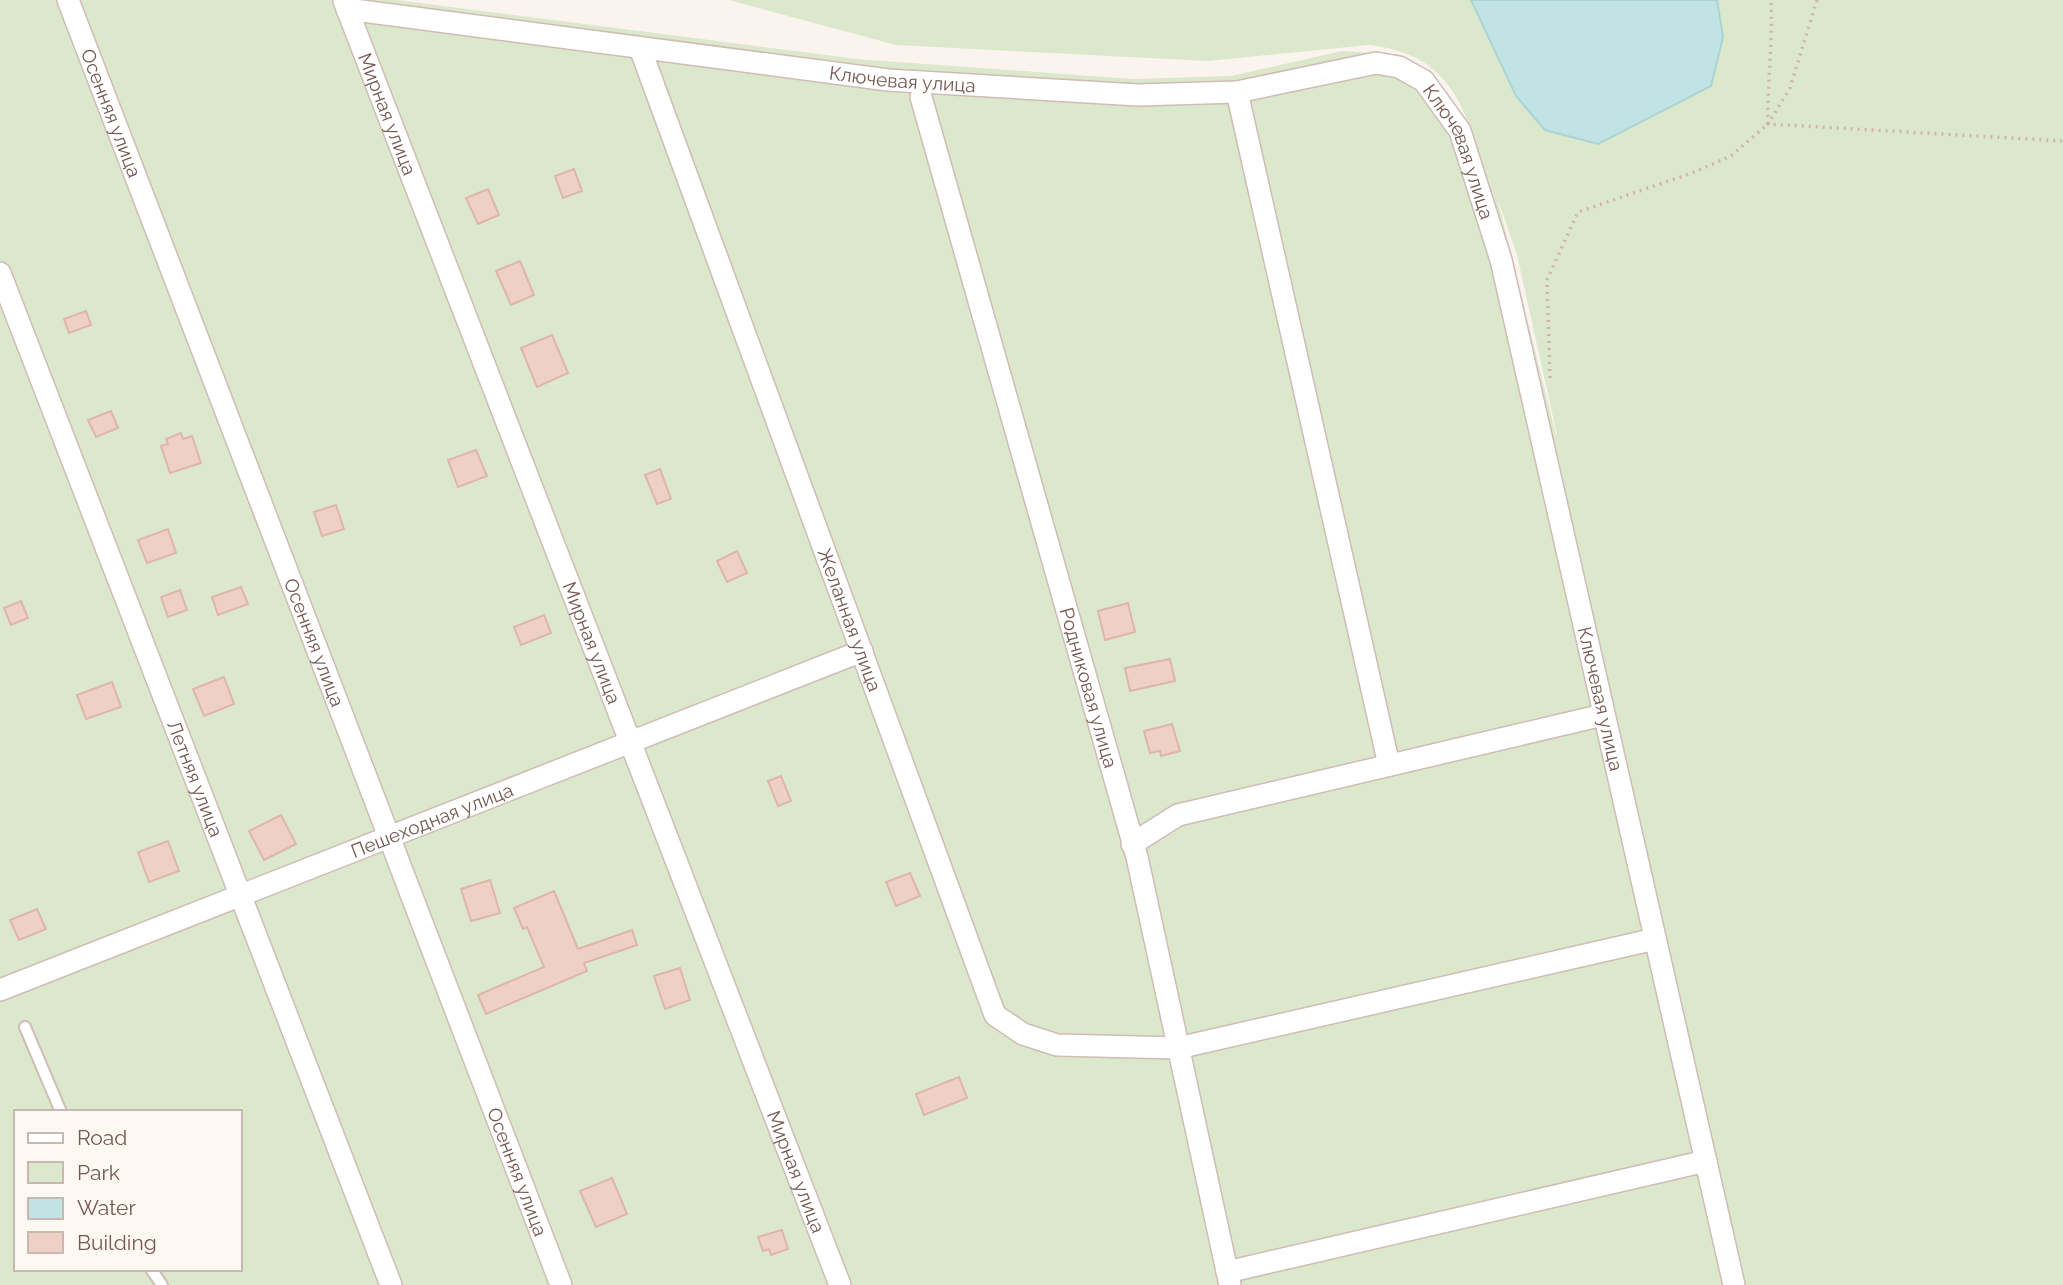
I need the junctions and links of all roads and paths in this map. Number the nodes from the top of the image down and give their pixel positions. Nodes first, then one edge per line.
1 (68, 0) edge
2 (1771, 0) edge
3 (1817, 0) edge
4 (346, 5) edge
5 (640, 48) junction
6 (1237, 92) junction
7 (921, 97) dead end
8 (1768, 124) junction
9 (2063, 141) edge
10 (0, 273) edge
11 (1550, 387) dead end
12 (862, 651) junction
13 (1604, 715) junction
14 (631, 742) junction
15 (1389, 765) junction
16 (389, 837) junction
17 (1132, 844) junction
18 (241, 895) junction
19 (1655, 939) junction
20 (0, 990) edge
21 (25, 1027) dead end
22 (1178, 1048) junction
23 (60, 1110) edge
24 (1706, 1161) junction
25 (1228, 1279) edge
26 (391, 1285) edge
27 (561, 1285) edge
28 (840, 1285) edge
29 (1734, 1285) edge

1 - 16 street, Осенняя улица
2 - 8 path
3 - 8 path
4 - 5 street, Ключевая улица
4 - 14 street, Мирная улица
5 - 6 street, Ключевая улица
5 - 12 street, Желанная улица
6 - 13 street, Ключевая улица
6 - 15 street
7 - 17 street, Родниковая улица
8 - 9 path
8 - 11 path
10 - 18 street, Летняя улица
12 - 14 street, Пешеходная улица
12 - 22 street, Желанная улица
13 - 15 street
13 - 19 street, Ключевая улица
14 - 16 street, Пешеходная улица
14 - 28 street, Мирная улица
15 - 17 street
16 - 18 street, Пешеходная улица
16 - 27 street, Осенняя улица
17 - 22 street, Родниковая улица
18 - 20 street, Пешеходная улица
18 - 26 street, Летняя улица
19 - 22 street, Желанная улица
19 - 24 street, Ключевая улица
21 - 23 lane
22 - 25 street, Родниковая улица
24 - 25 street
24 - 29 street, Ключевая улица

